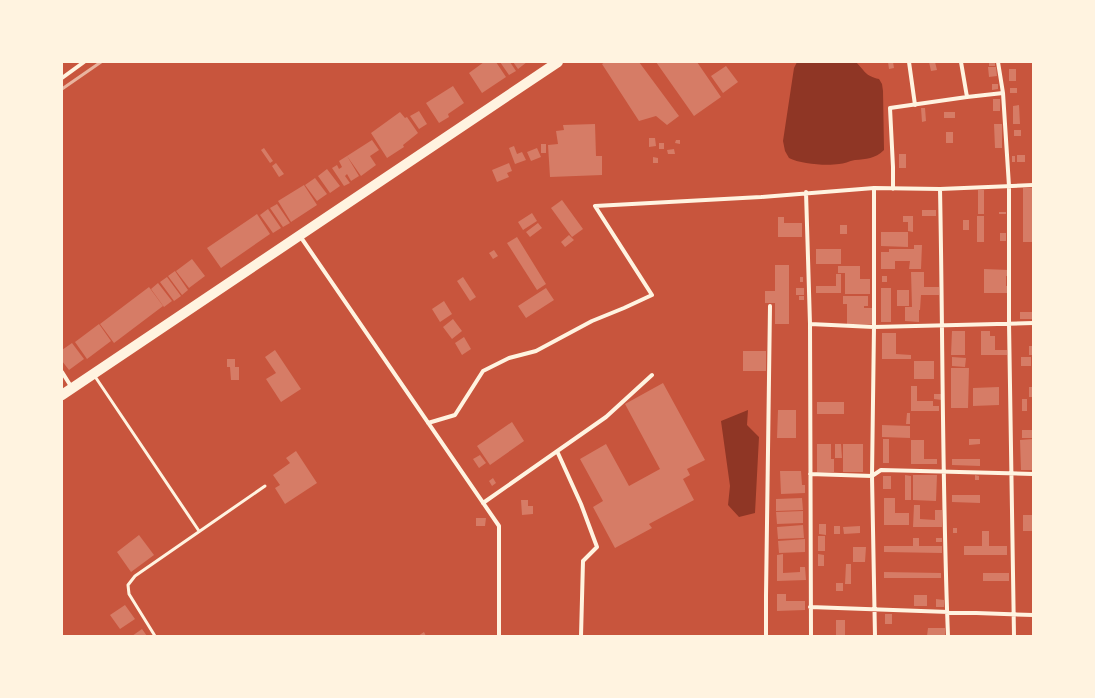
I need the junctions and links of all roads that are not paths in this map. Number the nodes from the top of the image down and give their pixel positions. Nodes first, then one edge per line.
1 (84, 62) edge
2 (558, 62) edge
3 (908, 62) edge
4 (960, 62) edge
5 (998, 62) edge
6 (62, 78) edge
7 (1003, 93) junction
8 (966, 97) junction
9 (915, 105) junction
10 (1009, 186) junction
11 (1033, 186) edge
12 (874, 188) junction
13 (893, 188) junction
14 (940, 189) junction
15 (806, 192) junction
16 (299, 235) junction
17 (770, 306) dead end
18 (1009, 323) junction
19 (1033, 323) edge
20 (810, 324) junction
21 (943, 326) junction
22 (874, 327) junction
23 (62, 372) edge
24 (94, 374) junction
25 (652, 375) dead end
26 (72, 388) junction
27 (62, 395) edge
28 (428, 423) junction
29 (557, 451) junction
30 (943, 472) junction
31 (810, 474) junction
32 (1011, 474) junction
33 (1033, 474) edge
34 (872, 476) junction
35 (265, 486) dead end
36 (483, 503) junction
37 (199, 531) junction
38 (810, 607) junction
39 (874, 610) junction
40 (947, 611) junction
41 (1014, 615) junction
42 (1033, 615) edge
43 (156, 636) edge
44 (499, 636) edge
45 (581, 636) edge
46 (766, 636) edge
47 (811, 636) edge
48 (875, 636) edge
49 (948, 636) edge
50 (1014, 636) edge

1 - 6 street
2 - 16 highway
3 - 9 street
4 - 8 street
5 - 7 street
7 - 8 street
7 - 10 street
8 - 9 street
9 - 13 street
10 - 11 street
10 - 14 street
10 - 18 street
12 - 13 street
12 - 15 street
12 - 22 street
13 - 14 street
14 - 21 street
15 - 20 street
15 - 28 street
16 - 24 highway
16 - 28 street
17 - 46 street
18 - 19 street
18 - 21 street
18 - 32 street
20 - 22 street
20 - 31 street
21 - 22 street
21 - 30 street
22 - 34 street
23 - 26 street
24 - 26 highway
24 - 37 lane
25 - 29 street
26 - 27 highway
28 - 36 street
29 - 36 street
29 - 45 street
30 - 32 street
30 - 34 street
30 - 40 street
31 - 34 street
31 - 38 street
32 - 33 street
32 - 41 street
34 - 39 street
35 - 37 lane
36 - 44 street
37 - 43 lane
38 - 39 street
38 - 47 street
39 - 40 street
39 - 48 street
40 - 41 street
40 - 49 street
41 - 42 street
41 - 50 street

